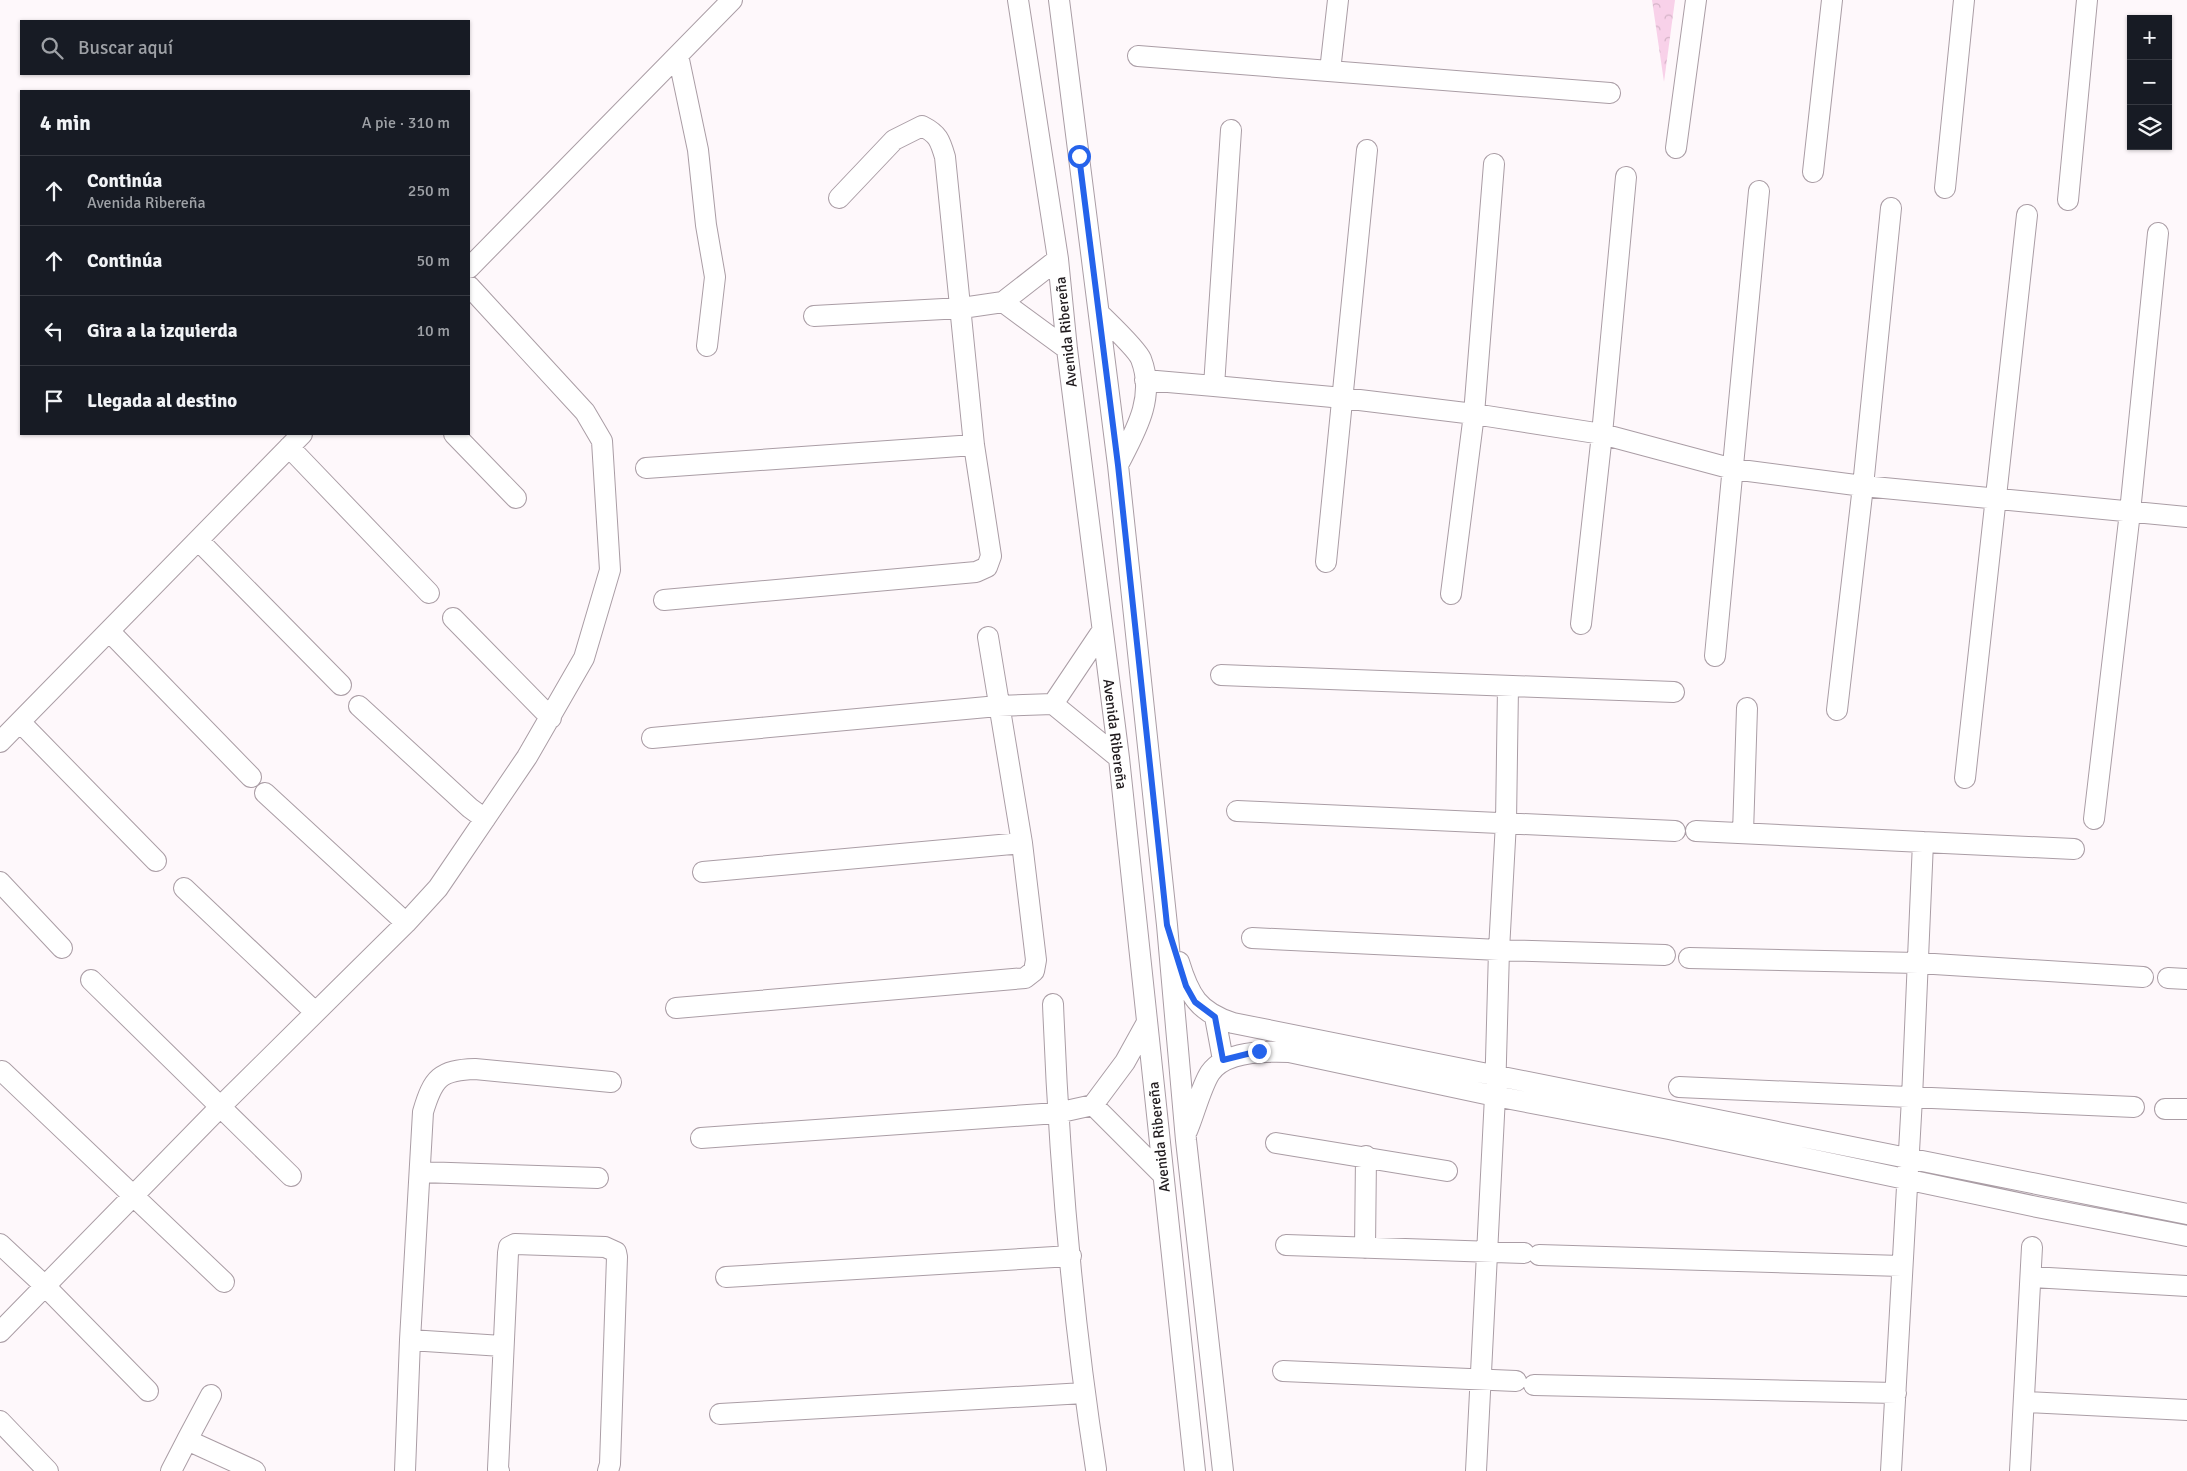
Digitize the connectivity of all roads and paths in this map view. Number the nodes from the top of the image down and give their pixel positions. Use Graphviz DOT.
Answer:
graph roads {
  1 [pos="732,0"];
  2 [pos="1018,0"];
  3 [pos="1059,0"];
  4 [pos="1338,0"];
  5 [pos="1696,0"];
  6 [pos="1832,0"];
  7 [pos="1964,0"];
  8 [pos="2087,0"];
  9 [pos="678,55"];
  10 [pos="1138,56"];
  11 [pos="1330,71"];
  12 [pos="1610,93"];
  13 [pos="1231,130"];
  14 [pos="1676,148"];
  15 [pos="1367,150"];
  16 [pos="1494,164"];
  17 [pos="1813,172"];
  18 [pos="1626,176"];
  19 [pos="1945,188"];
  20 [pos="1759,191"];
  21 [pos="839,198"];
  22 [pos="2068,200"];
  23 [pos="1892,208"];
  24 [pos="2027,215"];
  25 [pos="2158,233"];
  26 [pos="1058,259"];
  27 [pos="470,267"];
  28 [pos="470,287"];
  29 [pos="1003,302"];
  30 [pos="962,308"];
  31 [pos="1099,313"];
  32 [pos="814,316"];
  33 [pos="707,346"];
  34 [pos="1067,349"];
  35 [pos="1145,380"];
  36 [pos="1214,386"];
  37 [pos="1343,398"];
  38 [pos="1474,414"];
  39 [pos="1602,434"];
  40 [pos="455,435"];
  41 [pos="296,440"];
  42 [pos="974,445"];
  43 [pos="1118,465"];
  44 [pos="646,468"];
  45 [pos="1733,469"];
  46 [pos="1864,486"];
  47 [pos="516,498"];
  48 [pos="1997,498"];
  49 [pos="2130,512"];
  50 [pos="2187,517"];
  51 [pos="198,540"];
  52 [pos="1326,562"];
  53 [pos="429,593"];
  54 [pos="1451,594"];
  55 [pos="664,600"];
  56 [pos="453,618"];
  57 [pos="1581,624"];
  58 [pos="110,631"];
  59 [pos="1102,631"];
  60 [pos="988,637"];
  61 [pos="1715,656"];
  62 [pos="1221,675"];
  63 [pos="341,685"];
  64 [pos="1508,687"];
  65 [pos="1674,692"];
  66 [pos="1053,704"];
  67 [pos="359,706"];
  68 [pos="998,706"];
  69 [pos="1747,708"];
  70 [pos="1837,710"];
  71 [pos="551,718"];
  72 [pos="20,722"];
  73 [pos="652,738"];
  74 [pos="0,742"];
  75 [pos="1119,758"];
  76 [pos="251,777"];
  77 [pos="1965,778"];
  78 [pos="265,793"];
  79 [pos="1237,810"];
  80 [pos="485,819"];
  81 [pos="2094,819"];
  82 [pos="1506,822"];
  83 [pos="1675,831"];
  84 [pos="1696,831"];
  85 [pos="1743,833"];
  86 [pos="1923,842"];
  87 [pos="1022,843"];
  88 [pos="2074,849"];
  89 [pos="156,861"];
  90 [pos="702,872"];
  91 [pos="0,882"];
  92 [pos="184,888"];
  93 [pos="406,923"];
  94 [pos="1167,925"];
  95 [pos="1252,938"];
  96 [pos="62,948"];
  97 [pos="1499,950"];
  98 [pos="1665,955"];
  99 [pos="1689,958"];
  100 [pos="1918,963"];
  101 [pos="2144,976"];
  102 [pos="92,980"];
  103 [pos="1053,1004"];
  104 [pos="676,1008"];
  105 [pos="314,1012"];
  106 [pos="1215,1017"];
  107 [pos="1146,1024"];
  108 [pos="1223,1060"];
  109 [pos="2,1071"];
  110 [pos="1496,1076"];
  111 [pos="611,1082"];
  112 [pos="1679,1087"];
  113 [pos="1495,1096"];
  114 [pos="1912,1098"];
  115 [pos="1093,1105"];
  116 [pos="221,1106"];
  117 [pos="2134,1107"];
  118 [pos="2165,1109"];
  119 [pos="2187,1109"];
  120 [pos="1057,1113"];
  121 [pos="1186,1135"];
  122 [pos="701,1138"];
  123 [pos="1276,1142"];
  124 [pos="1366,1156"];
  125 [pos="1907,1160"];
  126 [pos="1447,1171"];
  127 [pos="421,1172"];
  128 [pos="1163,1175"];
  129 [pos="291,1176"];
  130 [pos="598,1178"];
  131 [pos="1906,1180"];
  132 [pos="133,1196"];
  133 [pos="2187,1214"];
  134 [pos="2187,1236"];
  135 [pos="0,1244"];
  136 [pos="1286,1245"];
  137 [pos="2032,1246"];
  138 [pos="1365,1248"];
  139 [pos="1487,1251"];
  140 [pos="1071,1256"];
  141 [pos="1901,1266"];
  142 [pos="726,1277"];
  143 [pos="2031,1277"];
  144 [pos="224,1282"];
  145 [pos="45,1286"];
  146 [pos="2187,1286"];
  147 [pos="0,1332"];
  148 [pos="410,1340"];
  149 [pos="502,1346"];
  150 [pos="1283,1371"];
  151 [pos="1481,1380"];
  152 [pos="148,1391"];
  153 [pos="1084,1393"];
  154 [pos="1896,1393"];
  155 [pos="211,1395"];
  156 [pos="2025,1402"];
  157 [pos="2187,1410"];
  158 [pos="720,1414"];
  159 [pos="0,1421"];
  160 [pos="188,1440"];
  161 [pos="1096,1469"];
  162 [pos="48,1471"];
  163 [pos="171,1471"];
  164 [pos="256,1471"];
  165 [pos="406,1471"];
  166 [pos="499,1471"];
  167 [pos="608,1471"];
  168 [pos="1194,1471"];
  169 [pos="1223,1471"];
  170 [pos="1476,1471"];
  171 [pos="1891,1471"];
  172 [pos="2020,1471"];
  1 -- 9 [label="street"];
  2 -- 26 [label="street, Avenida Ribereña"];
  3 -- 31 [label="street, Avenida Ribereña"];
  4 -- 11 [label="street"];
  5 -- 14 [label="street"];
  6 -- 17 [label="street"];
  7 -- 19 [label="street"];
  8 -- 22 [label="street"];
  9 -- 27 [label="street"];
  9 -- 33 [label="street"];
  10 -- 11 [label="street"];
  11 -- 12 [label="street"];
  13 -- 36 [label="street"];
  15 -- 37 [label="street"];
  16 -- 38 [label="street"];
  18 -- 39 [label="street"];
  20 -- 45 [label="street"];
  21 -- 30 [label="street"];
  23 -- 46 [label="street"];
  24 -- 48 [label="street"];
  25 -- 49 [label="street"];
  26 -- 29 [label="street"];
  26 -- 34 [label="street, Avenida Ribereña"];
  28 -- 71 [label="street"];
  29 -- 30 [label="street"];
  29 -- 34 [label="street"];
  30 -- 32 [label="street"];
  30 -- 42 [label="street"];
  31 -- 35 [label="street"];
  31 -- 43 [label="street, Avenida Ribereña"];
  34 -- 59 [label="street, Avenida Ribereña"];
  35 -- 36 [label="street"];
  35 -- 43 [label="street"];
  36 -- 37 [label="street"];
  37 -- 38 [label="street"];
  37 -- 52 [label="street"];
  38 -- 39 [label="street"];
  38 -- 54 [label="street"];
  39 -- 45 [label="street"];
  39 -- 57 [label="street"];
  40 -- 47 [label="street"];
  41 -- 51 [label="street"];
  41 -- 53 [label="street"];
  42 -- 44 [label="street"];
  42 -- 55 [label="street"];
  43 -- 94 [label="street, Avenida Ribereña"];
  45 -- 46 [label="street"];
  45 -- 61 [label="street"];
  46 -- 48 [label="street"];
  46 -- 70 [label="street"];
  48 -- 49 [label="street"];
  48 -- 77 [label="street"];
  49 -- 50 [label="street"];
  49 -- 81 [label="street"];
  51 -- 58 [label="street"];
  51 -- 63 [label="street"];
  56 -- 71 [label="street"];
  58 -- 72 [label="street"];
  58 -- 76 [label="street"];
  59 -- 66 [label="street"];
  59 -- 75 [label="street, Avenida Ribereña"];
  60 -- 68 [label="street"];
  62 -- 64 [label="street"];
  64 -- 65 [label="street"];
  64 -- 82 [label="street"];
  66 -- 68 [label="street"];
  66 -- 75 [label="street"];
  67 -- 80 [label="street"];
  68 -- 73 [label="street"];
  68 -- 87 [label="street"];
  69 -- 85 [label="street"];
  71 -- 80 [label="street"];
  72 -- 74 [label="street"];
  72 -- 89 [label="street"];
  75 -- 107 [label="street, Avenida Ribereña"];
  78 -- 93 [label="street"];
  79 -- 82 [label="street"];
  80 -- 93 [label="street"];
  82 -- 83 [label="street"];
  82 -- 97 [label="street"];
  84 -- 85 [label="street"];
  85 -- 86 [label="street"];
  86 -- 88 [label="street"];
  86 -- 100 [label="street"];
  87 -- 90 [label="street"];
  87 -- 104 [label="street"];
  91 -- 96 [label="street"];
  92 -- 105 [label="street"];
  93 -- 105 [label="street"];
  94 -- 106 [label="street"];
  94 -- 121 [label="street, Avenida Ribereña"];
  95 -- 97 [label="street"];
  97 -- 98 [label="street"];
  97 -- 110 [label="street"];
  99 -- 100 [label="street"];
  100 -- 101 [label="street"];
  100 -- 114 [label="street"];
  102 -- 116 [label="street"];
  103 -- 120 [label="street"];
  105 -- 116 [label="street"];
  106 -- 108 [label="street"];
  106 -- 110 [label="street"];
  107 -- 115 [label="street"];
  107 -- 128 [label="street, Avenida Ribereña"];
  108 -- 113 [label="street"];
  108 -- 121 [label="street"];
  109 -- 132 [label="street"];
  110 -- 113 [label="street"];
  110 -- 125 [label="street"];
  111 -- 127 [label="street"];
  112 -- 114 [label="street"];
  113 -- 131 [label="street"];
  113 -- 139 [label="street"];
  114 -- 117 [label="street"];
  114 -- 125 [label="street"];
  115 -- 120 [label="street"];
  115 -- 128 [label="street"];
  116 -- 129 [label="street"];
  116 -- 132 [label="street"];
  118 -- 119 [label="street"];
  120 -- 122 [label="street"];
  120 -- 140 [label="street"];
  121 -- 169 [label="street, Avenida Ribereña"];
  123 -- 124 [label="street"];
  124 -- 126 [label="street"];
  124 -- 138 [label="street"];
  125 -- 131 [label="street"];
  125 -- 133 [label="street"];
  127 -- 130 [label="street"];
  127 -- 148 [label="street"];
  128 -- 168 [label="street, Avenida Ribereña"];
  131 -- 134 [label="street"];
  131 -- 141 [label="street"];
  132 -- 144 [label="street"];
  132 -- 145 [label="street"];
  135 -- 145 [label="street"];
  136 -- 138 [label="street"];
  137 -- 143 [label="street"];
  138 -- 139 [label="street"];
  139 -- 141 [label="street"];
  139 -- 151 [label="street"];
  140 -- 142 [label="street"];
  140 -- 153 [label="street"];
  141 -- 154 [label="street"];
  143 -- 146 [label="street"];
  143 -- 156 [label="street"];
  145 -- 147 [label="street"];
  145 -- 152 [label="street"];
  148 -- 149 [label="street"];
  148 -- 165 [label="street"];
  149 -- 166 [label="street"];
  149 -- 167 [label="street"];
  150 -- 151 [label="street"];
  151 -- 154 [label="street"];
  151 -- 170 [label="street"];
  153 -- 158 [label="street"];
  153 -- 161 [label="street"];
  154 -- 171 [label="street"];
  155 -- 160 [label="street"];
  156 -- 157 [label="street"];
  156 -- 172 [label="street"];
  159 -- 162 [label="street"];
  160 -- 163 [label="street"];
  160 -- 164 [label="street"];
}
